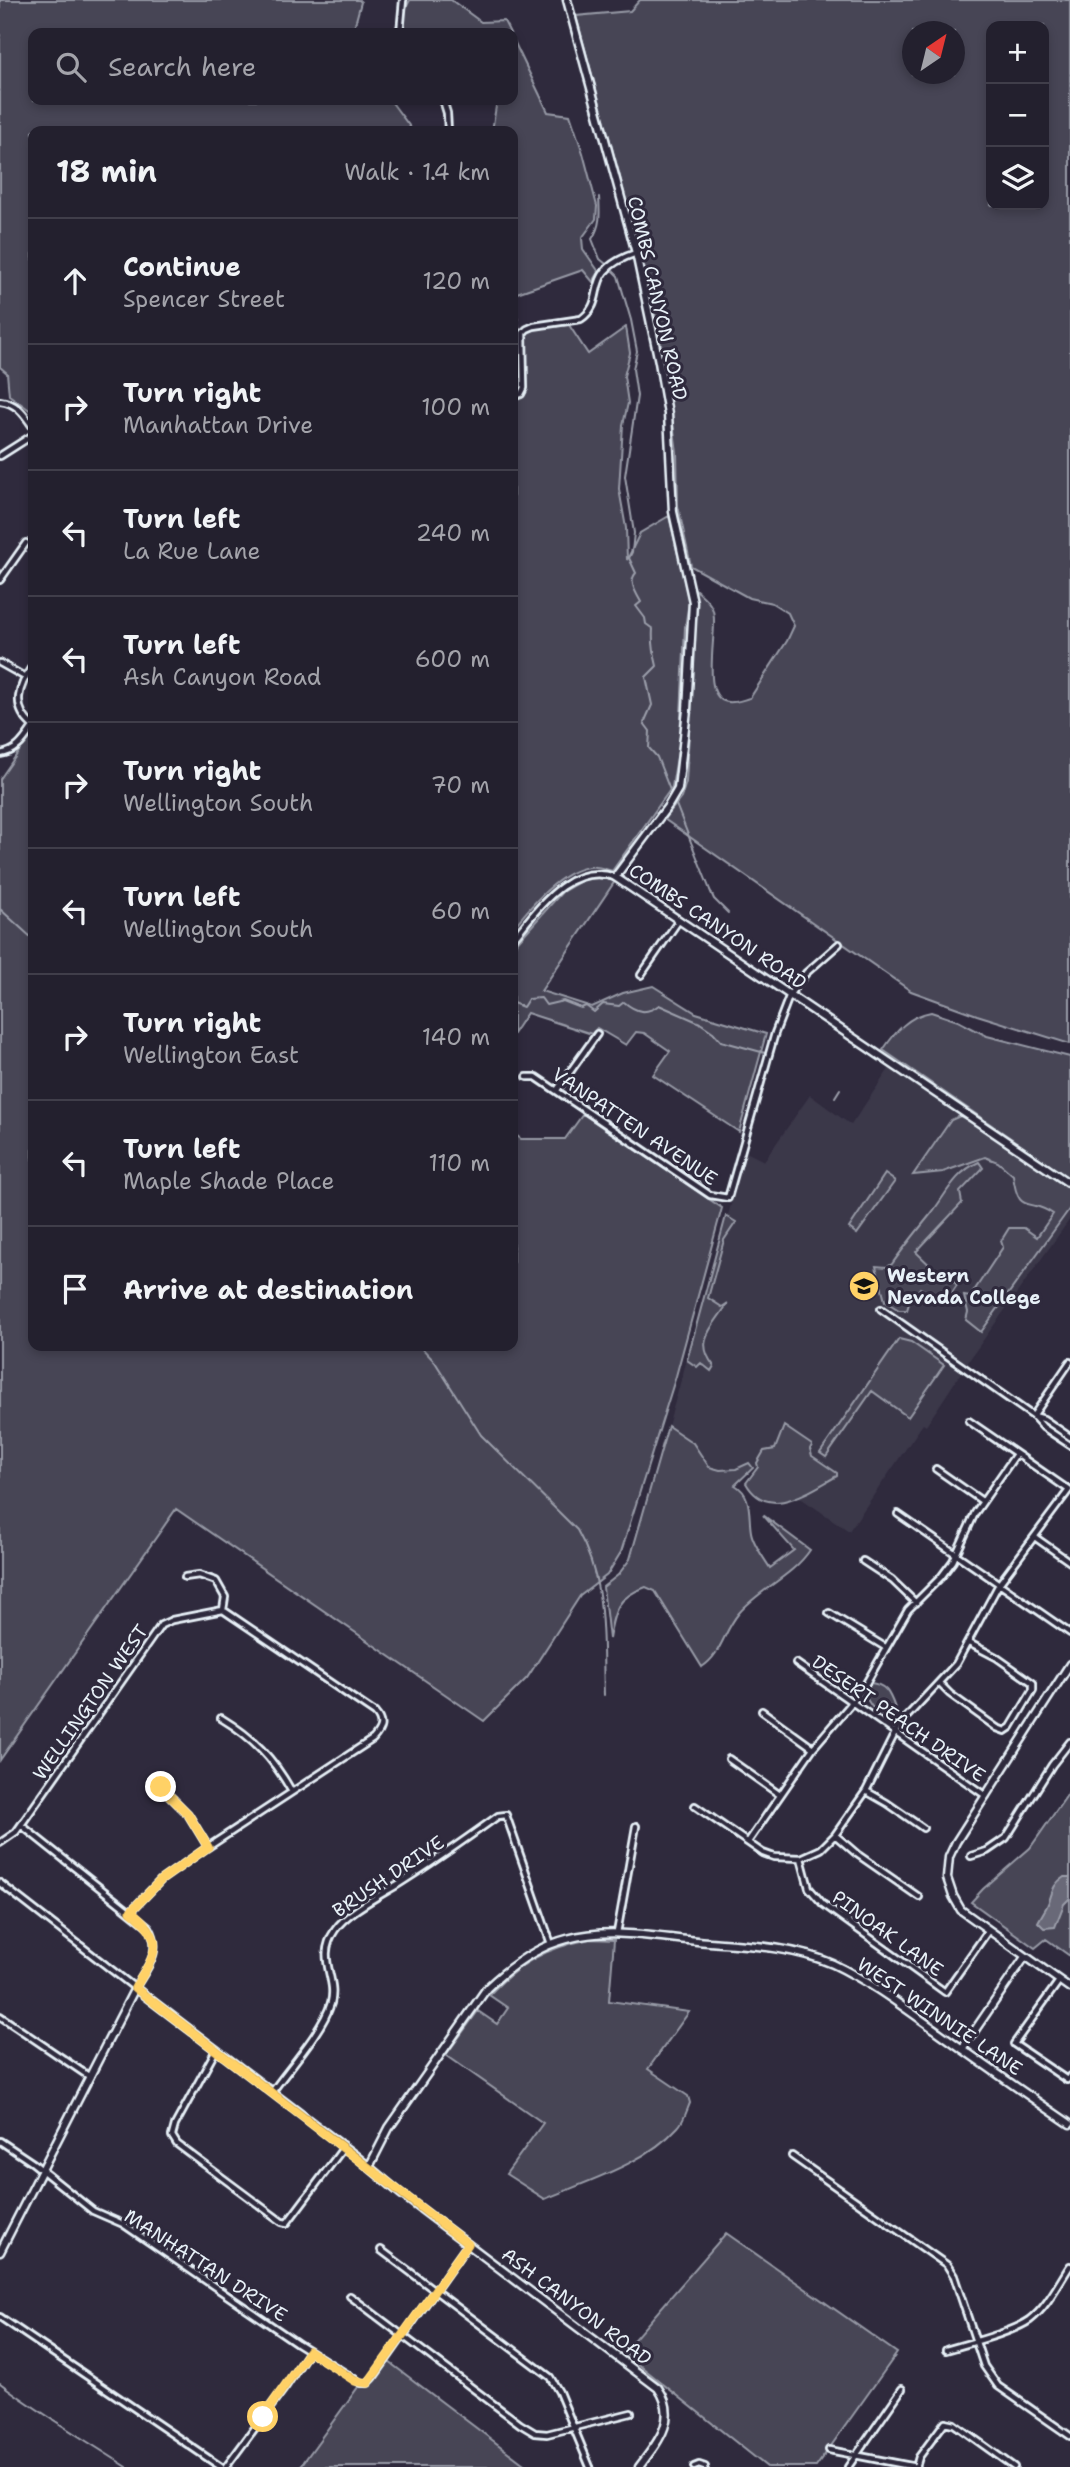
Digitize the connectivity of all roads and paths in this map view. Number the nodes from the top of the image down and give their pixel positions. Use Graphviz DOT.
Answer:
graph roads {
  1 [pos="403,0"];
  2 [pos="567,0"];
  3 [pos="400,28"];
  4 [pos="445,105"];
  5 [pos="448,126"];
  6 [pos="636,253"];
  7 [pos="518,395"];
  8 [pos="0,401"];
  9 [pos="28,420"];
  10 [pos="28,438"];
  11 [pos="0,456"];
  12 [pos="26,543"];
  13 [pos="0,580"];
  14 [pos="0,663"];
  15 [pos="28,672"];
  16 [pos="25,677"];
  17 [pos="28,721"];
  18 [pos="28,733"];
  19 [pos="0,754"];
  20 [pos="615,877"];
  21 [pos="679,920"];
  22 [pos="518,933"];
  23 [pos="839,944"];
  24 [pos="641,975"];
  25 [pos="790,994"];
  26 [pos="597,1034"];
  27 [pos="527,1077"];
  28 [pos="557,1090"];
  29 [pos="1070,1184"];
  30 [pos="881,1309"];
  31 [pos="1070,1362"];
  32 [pos="1033,1416"];
  33 [pos="969,1421"];
  34 [pos="1070,1437"];
  35 [pos="1070,1445"];
  36 [pos="1016,1454"];
  37 [pos="936,1469"];
  38 [pos="1069,1491"];
  39 [pos="982,1501"];
  40 [pos="898,1514"];
  41 [pos="1036,1538"];
  42 [pos="958,1554"];
  43 [pos="863,1561"];
  44 [pos="1070,1562"];
  45 [pos="185,1577"];
  46 [pos="999,1584"];
  47 [pos="916,1602"];
  48 [pos="223,1610"];
  49 [pos="829,1613"];
  50 [pos="1070,1633"];
  51 [pos="969,1643"];
  52 [pos="885,1647"];
  53 [pos="796,1663"];
  54 [pos="1070,1664"];
  55 [pos="940,1684"];
  56 [pos="853,1703"];
  57 [pos="762,1711"];
  58 [pos="221,1718"];
  59 [pos="894,1732"];
  60 [pos="1070,1742"];
  61 [pos="813,1748"];
  62 [pos="729,1759"];
  63 [pos="161,1787"];
  64 [pos="866,1791"];
  65 [pos="292,1792"];
  66 [pos="780,1795"];
  67 [pos="985,1796"];
  68 [pos="695,1806"];
  69 [pos="21,1825"];
  70 [pos="636,1826"];
  71 [pos="923,1828"];
  72 [pos="835,1835"];
  73 [pos="748,1842"];
  74 [pos="0,1843"];
  75 [pos="208,1847"];
  76 [pos="971,1856"];
  77 [pos="801,1858"];
  78 [pos="0,1884"];
  79 [pos="919,1897"];
  80 [pos="131,1911"];
  81 [pos="988,1931"];
  82 [pos="617,1933"];
  83 [pos="551,1944"];
  84 [pos="1025,1957"];
  85 [pos="1059,1981"];
  86 [pos="135,1988"];
  87 [pos="1070,1988"];
  88 [pos="0,2016"];
  89 [pos="962,2049"];
  90 [pos="216,2050"];
  91 [pos="1070,2076"];
  92 [pos="90,2077"];
  93 [pos="272,2092"];
  94 [pos="1070,2124"];
  95 [pos="0,2141"];
  96 [pos="344,2147"];
  97 [pos="792,2156"];
  98 [pos="369,2167"];
  99 [pos="41,2169"];
  100 [pos="468,2244"];
  101 [pos="381,2250"];
  102 [pos="0,2251"];
  103 [pos="1070,2266"];
  104 [pos="436,2291"];
  105 [pos="350,2295"];
  106 [pos="0,2316"];
  107 [pos="403,2336"];
  108 [pos="975,2340"];
  109 [pos="946,2350"];
  110 [pos="309,2351"];
  111 [pos="902,2389"];
  112 [pos="631,2413"];
  113 [pos="573,2428"];
  114 [pos="1070,2436"];
  115 [pos="829,2450"];
  116 [pos="855,2456"];
  117 [pos="223,2467"];
  118 [pos="590,2467"];
  119 [pos="639,2467"];
  120 [pos="694,2467"];
  121 [pos="705,2467"];
  122 [pos="848,2467"];
  123 [pos="916,2467"];
  124 [pos="1014,2467"];
  1 -- 3 [label="street"];
  2 -- 6 [label="street, COMBS CANYON ROAD"];
  4 -- 5 [label="street"];
  6 -- 7 [label="street"];
  6 -- 20 [label="street, COMBS CANYON ROAD"];
  8 -- 9 [label="street"];
  10 -- 11 [label="street"];
  12 -- 13 [label="street"];
  14 -- 16 [label="street"];
  15 -- 16 [label="street"];
  16 -- 17 [label="street"];
  18 -- 19 [label="street"];
  20 -- 21 [label="street, COMBS CANYON ROAD"];
  20 -- 22 [label="street"];
  21 -- 24 [label="street"];
  21 -- 25 [label="street, COMBS CANYON ROAD"];
  23 -- 25 [label="street"];
  25 -- 28 [label="street, VANPATTEN AVENUE"];
  25 -- 29 [label="street, COMBS CANYON ROAD"];
  26 -- 28 [label="street"];
  27 -- 28 [label="street, VANPATTEN AVENUE"];
  30 -- 32 [label="street"];
  31 -- 32 [label="street"];
  32 -- 34 [label="street"];
  32 -- 35 [label="street"];
  33 -- 36 [label="street"];
  36 -- 38 [label="street"];
  36 -- 39 [label="street"];
  37 -- 39 [label="street"];
  38 -- 41 [label="street"];
  39 -- 42 [label="street"];
  40 -- 42 [label="street"];
  41 -- 44 [label="street"];
  41 -- 46 [label="street"];
  42 -- 46 [label="street"];
  42 -- 47 [label="street"];
  43 -- 47 [label="street"];
  45 -- 48 [label="street"];
  46 -- 50 [label="street"];
  46 -- 51 [label="street"];
  47 -- 52 [label="street"];
  48 -- 65 [label="street"];
  48 -- 69 [label="street, WELLINGTON WEST"];
  49 -- 52 [label="street"];
  51 -- 55 [label="street"];
  51 -- 55 [label="street"];
  52 -- 56 [label="street"];
  53 -- 56 [label="street, DESERT PEACH DRIVE"];
  54 -- 67 [label="street"];
  55 -- 59 [label="street"];
  56 -- 59 [label="street, DESERT PEACH DRIVE"];
  56 -- 61 [label="street"];
  57 -- 61 [label="street"];
  58 -- 65 [label="street"];
  59 -- 64 [label="street"];
  59 -- 67 [label="street, DESERT PEACH DRIVE"];
  60 -- 76 [label="street"];
  61 -- 66 [label="street"];
  62 -- 66 [label="street"];
  63 -- 75 [label="street"];
  64 -- 71 [label="street"];
  64 -- 72 [label="street"];
  65 -- 75 [label="street"];
  66 -- 73 [label="street"];
  67 -- 81 [label="street"];
  68 -- 73 [label="street"];
  69 -- 74 [label="street, WELLINGTON WEST"];
  69 -- 80 [label="street"];
  70 -- 82 [label="street"];
  72 -- 77 [label="street"];
  72 -- 79 [label="street"];
  73 -- 77 [label="street"];
  75 -- 80 [label="street"];
  77 -- 81 [label="street, PINOAK LANE"];
  78 -- 86 [label="street, ASH CANYON ROAD"];
  80 -- 86 [label="street"];
  81 -- 84 [label="street"];
  82 -- 83 [label="street, WEST WINNIE LANE"];
  82 -- 89 [label="street, WEST WINNIE LANE"];
  83 -- 93 [label="street, BRUSH DRIVE"];
  83 -- 98 [label="street, WEST WINNIE LANE"];
  84 -- 85 [label="street"];
  84 -- 89 [label="street"];
  85 -- 87 [label="street"];
  85 -- 91 [label="street"];
  86 -- 90 [label="street, ASH CANYON ROAD"];
  86 -- 92 [label="street"];
  88 -- 92 [label="street"];
  89 -- 94 [label="street, WEST WINNIE LANE"];
  90 -- 93 [label="street, ASH CANYON ROAD"];
  90 -- 96 [label="street"];
  92 -- 99 [label="street"];
  93 -- 96 [label="street, ASH CANYON ROAD"];
  95 -- 99 [label="street, MANHATTAN DRIVE"];
  96 -- 98 [label="street, ASH CANYON ROAD"];
  97 -- 108 [label="street"];
  98 -- 100 [label="street, ASH CANYON ROAD"];
  99 -- 102 [label="street"];
  99 -- 110 [label="street, MANHATTAN DRIVE"];
  100 -- 104 [label="street"];
  100 -- 119 [label="street, ASH CANYON ROAD"];
  101 -- 104 [label="street"];
  103 -- 108 [label="street"];
  104 -- 107 [label="street"];
  104 -- 113 [label="street"];
  105 -- 107 [label="street"];
  106 -- 117 [label="street"];
  107 -- 110 [label="street, MANHATTAN DRIVE"];
  107 -- 113 [label="street"];
  108 -- 109 [label="street"];
  108 -- 114 [label="street"];
  110 -- 117 [label="street"];
  111 -- 116 [label="street"];
  112 -- 113 [label="street"];
  113 -- 118 [label="street"];
  115 -- 116 [label="street"];
  116 -- 122 [label="street"];
  116 -- 123 [label="street"];
  120 -- 121 [label="street"];
  123 -- 124 [label="street"];
}
